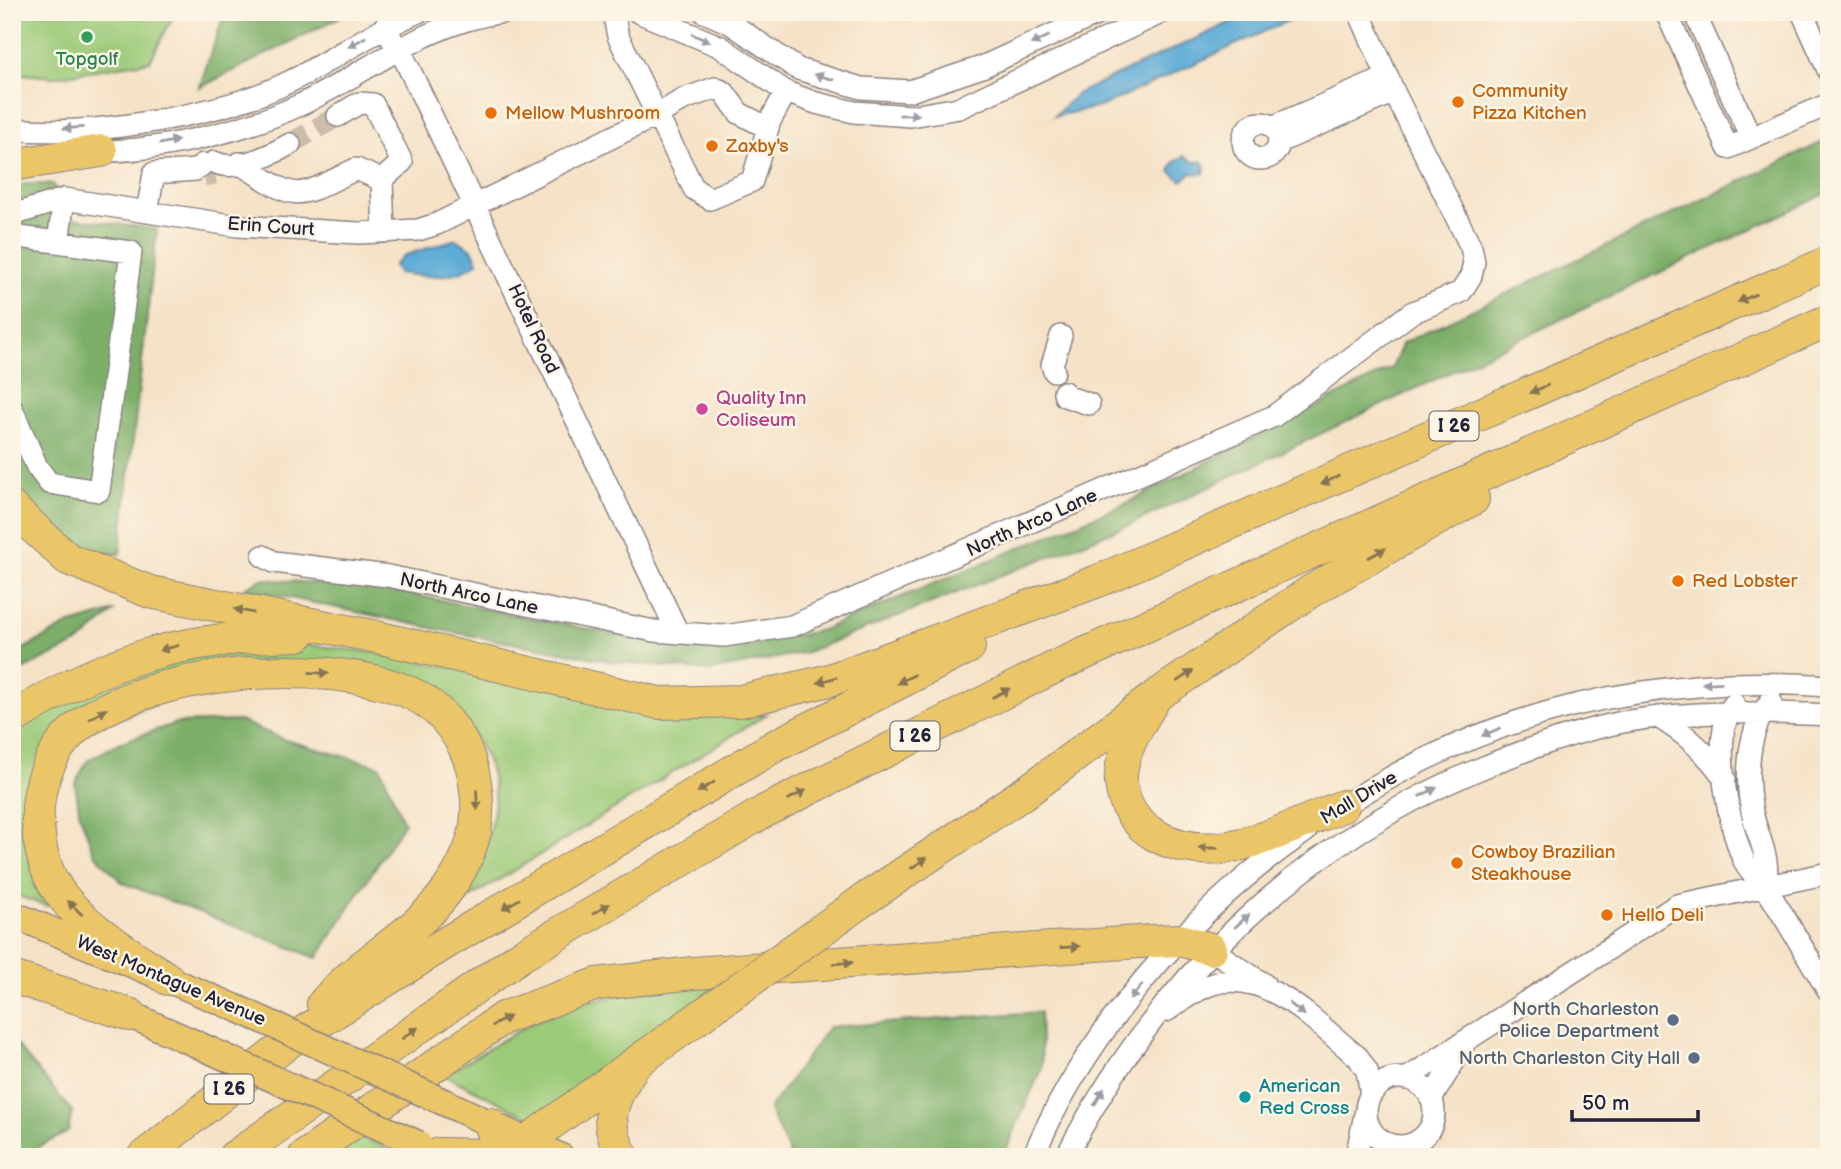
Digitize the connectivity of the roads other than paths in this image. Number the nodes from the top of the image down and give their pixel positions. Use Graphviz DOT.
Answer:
graph roads {
  1 [pos="418,12"];
  2 [pos="504,12"];
  3 [pos="613,12"];
  4 [pos="638,12"];
  5 [pos="704,12"];
  6 [pos="1163,12"];
  7 [pos="1359,12"];
  8 [pos="1666,12"];
  9 [pos="1694,12"];
  10 [pos="1802,12"];
  11 [pos="1095,14"];
  12 [pos="1131,19"];
  13 [pos="384,27"];
  14 [pos="1102,40"];
  15 [pos="399,48"];
  16 [pos="1829,72"];
  17 [pos="1391,85"];
  18 [pos="786,92"];
  19 [pos="1829,103"];
  20 [pos="657,115"];
  21 [pos="338,116"];
  22 [pos="768,128"];
  23 [pos="12,129"];
  24 [pos="1275,135"];
  25 [pos="1751,138"];
  26 [pos="290,144"];
  27 [pos="12,148"];
  28 [pos="101,151"];
  29 [pos="12,164"];
  30 [pos="213,168"];
  31 [pos="382,180"];
  32 [pos="64,199"];
  33 [pos="474,204"];
  34 [pos="147,212"];
  35 [pos="12,215"];
  36 [pos="384,232"];
  37 [pos="12,236"];
  38 [pos="58,242"];
  39 [pos="1822,264"];
  40 [pos="1829,320"];
  41 [pos="1061,336"];
  42 [pos="1054,371"];
  43 [pos="1064,392"];
  44 [pos="1645,403"];
  45 [pos="1089,404"];
  46 [pos="12,409"];
  47 [pos="12,508"];
  48 [pos="263,556"];
  49 [pos="1098,581"];
  50 [pos="678,633"];
  51 [pos="407,646"];
  52 [pos="1752,681"];
  53 [pos="1787,683"];
  54 [pos="1829,686"];
  55 [pos="1156,696"];
  56 [pos="1762,712"];
  57 [pos="1727,713"];
  58 [pos="1829,715"];
  59 [pos="1658,717"];
  60 [pos="12,719"];
  61 [pos="1725,780"];
  62 [pos="1343,806"];
  63 [pos="1829,873"];
  64 [pos="1766,887"];
  65 [pos="12,914"];
  66 [pos="1180,940"];
  67 [pos="1212,949"];
  68 [pos="12,962"];
  69 [pos="12,977"];
  70 [pos="168,979"];
  71 [pos="1272,989"];
  72 [pos="1829,992"];
  73 [pos="131,1015"];
  74 [pos="1149,1022"];
  75 [pos="294,1038"];
  76 [pos="1469,1038"];
  77 [pos="636,1063"];
  78 [pos="1406,1079"];
  79 [pos="1431,1099"];
  80 [pos="1369,1100"];
  81 [pos="506,1143"];
  82 [pos="153,1148"];
  83 [pos="1385,1151"];
  84 [pos="434,1152"];
  85 [pos="136,1157"];
  86 [pos="234,1157"];
  87 [pos="304,1157"];
  88 [pos="561,1157"];
  89 [pos="624,1157"];
  90 [pos="1034,1157"];
  91 [pos="1066,1157"];
  92 [pos="1356,1157"];
  1 -- 13 [label="street"];
  2 -- 15 [label="street"];
  3 -- 20 [label="street"];
  4 -- 18 [label="street, one-way"];
  11 -- 5 [label="street, one-way"];
  6 -- 12 [label="street"];
  7 -- 17 [label="street, North Arco Lane"];
  8 -- 25 [label="street"];
  9 -- 25 [label="street"];
  10 -- 16 [label="street"];
  11 -- 14 [label="street"];
  12 -- 14 [label="street"];
  13 -- 15 [label="street, Hotel Road"];
  13 -- 23 [label="street, one-way"];
  18 -- 14 [label="street, one-way"];
  28 -- 15 [label="street, one-way"];
  15 -- 33 [label="street, Hotel Road"];
  17 -- 24 [label="street"];
  17 -- 50 [label="street, North Arco Lane"];
  18 -- 22 [label="street"];
  19 -- 25 [label="street"];
  20 -- 22 [label="street, Erin Court"];
  20 -- 22 [label="street"];
  20 -- 33 [label="street, Erin Court"];
  21 -- 31 [label="street"];
  26 -- 30 [label="street"];
  27 -- 28 [label="street"];
  28 -- 29 [label="highway"];
  30 -- 31 [label="street"];
  30 -- 34 [label="street"];
  31 -- 36 [label="street"];
  32 -- 34 [label="street, Erin Court"];
  32 -- 35 [label="street"];
  32 -- 38 [label="street"];
  33 -- 36 [label="street, Erin Court"];
  33 -- 50 [label="street, Hotel Road"];
  34 -- 36 [label="street, Erin Court"];
  37 -- 38 [label="street"];
  38 -- 46 [label="street"];
  39 -- 49 [label="highway, I 26, one-way"];
  40 -- 44 [label="highway, I 26"];
  41 -- 42 [label="street"];
  43 -- 45 [label="street"];
  55 -- 44 [label="highway, one-way"];
  86 -- 44 [label="highway, I 26, one-way"];
  51 -- 47 [label="highway, one-way"];
  48 -- 50 [label="street, North Arco Lane"];
  49 -- 51 [label="highway, one-way"];
  49 -- 75 [label="highway, I 26, one-way"];
  51 -- 60 [label="highway, one-way"];
  52 -- 53 [label="street, Mall Drive"];
  52 -- 57 [label="street"];
  52 -- 62 [label="street, Mall Drive, one-way"];
  53 -- 54 [label="street, Mall Drive"];
  53 -- 56 [label="street"];
  62 -- 55 [label="highway, one-way"];
  77 -- 55 [label="highway, one-way, bridge"];
  56 -- 57 [label="street, Mall Drive"];
  56 -- 58 [label="street, Mall Drive"];
  56 -- 64 [label="street"];
  57 -- 59 [label="street, Mall Drive"];
  57 -- 61 [label="street"];
  59 -- 61 [label="street"];
  67 -- 59 [label="street, Mall Drive, one-way"];
  61 -- 64 [label="street"];
  62 -- 66 [label="street, Mall Drive"];
  63 -- 64 [label="street"];
  64 -- 72 [label="street"];
  64 -- 76 [label="street"];
  65 -- 70 [label="main road, West Montague Avenue"];
  66 -- 67 [label="highway"];
  87 -- 66 [label="highway, one-way"];
  66 -- 90 [label="street, Mall Drive, one-way"];
  67 -- 71 [label="street"];
  67 -- 74 [label="street, Mall Drive"];
  68 -- 73 [label="main road"];
  69 -- 73 [label="highway"];
  70 -- 75 [label="highway, one-way"];
  70 -- 81 [label="main road, West Montague Avenue, bridge"];
  71 -- 74 [label="street"];
  71 -- 80 [label="street, one-way"];
  73 -- 84 [label="main road, bridge"];
  91 -- 74 [label="street, Mall Drive, one-way"];
  75 -- 82 [label="highway, I 26"];
  76 -- 78 [label="street"];
  76 -- 79 [label="street"];
  77 -- 81 [label="highway"];
  77 -- 89 [label="highway"];
  78 -- 79 [label="street"];
  78 -- 80 [label="street"];
  79 -- 83 [label="street"];
  80 -- 83 [label="street"];
  80 -- 92 [label="street"];
  81 -- 84 [label="highway"];
  81 -- 88 [label="main road, West Montague Avenue"];
  82 -- 85 [label="highway"];
}
